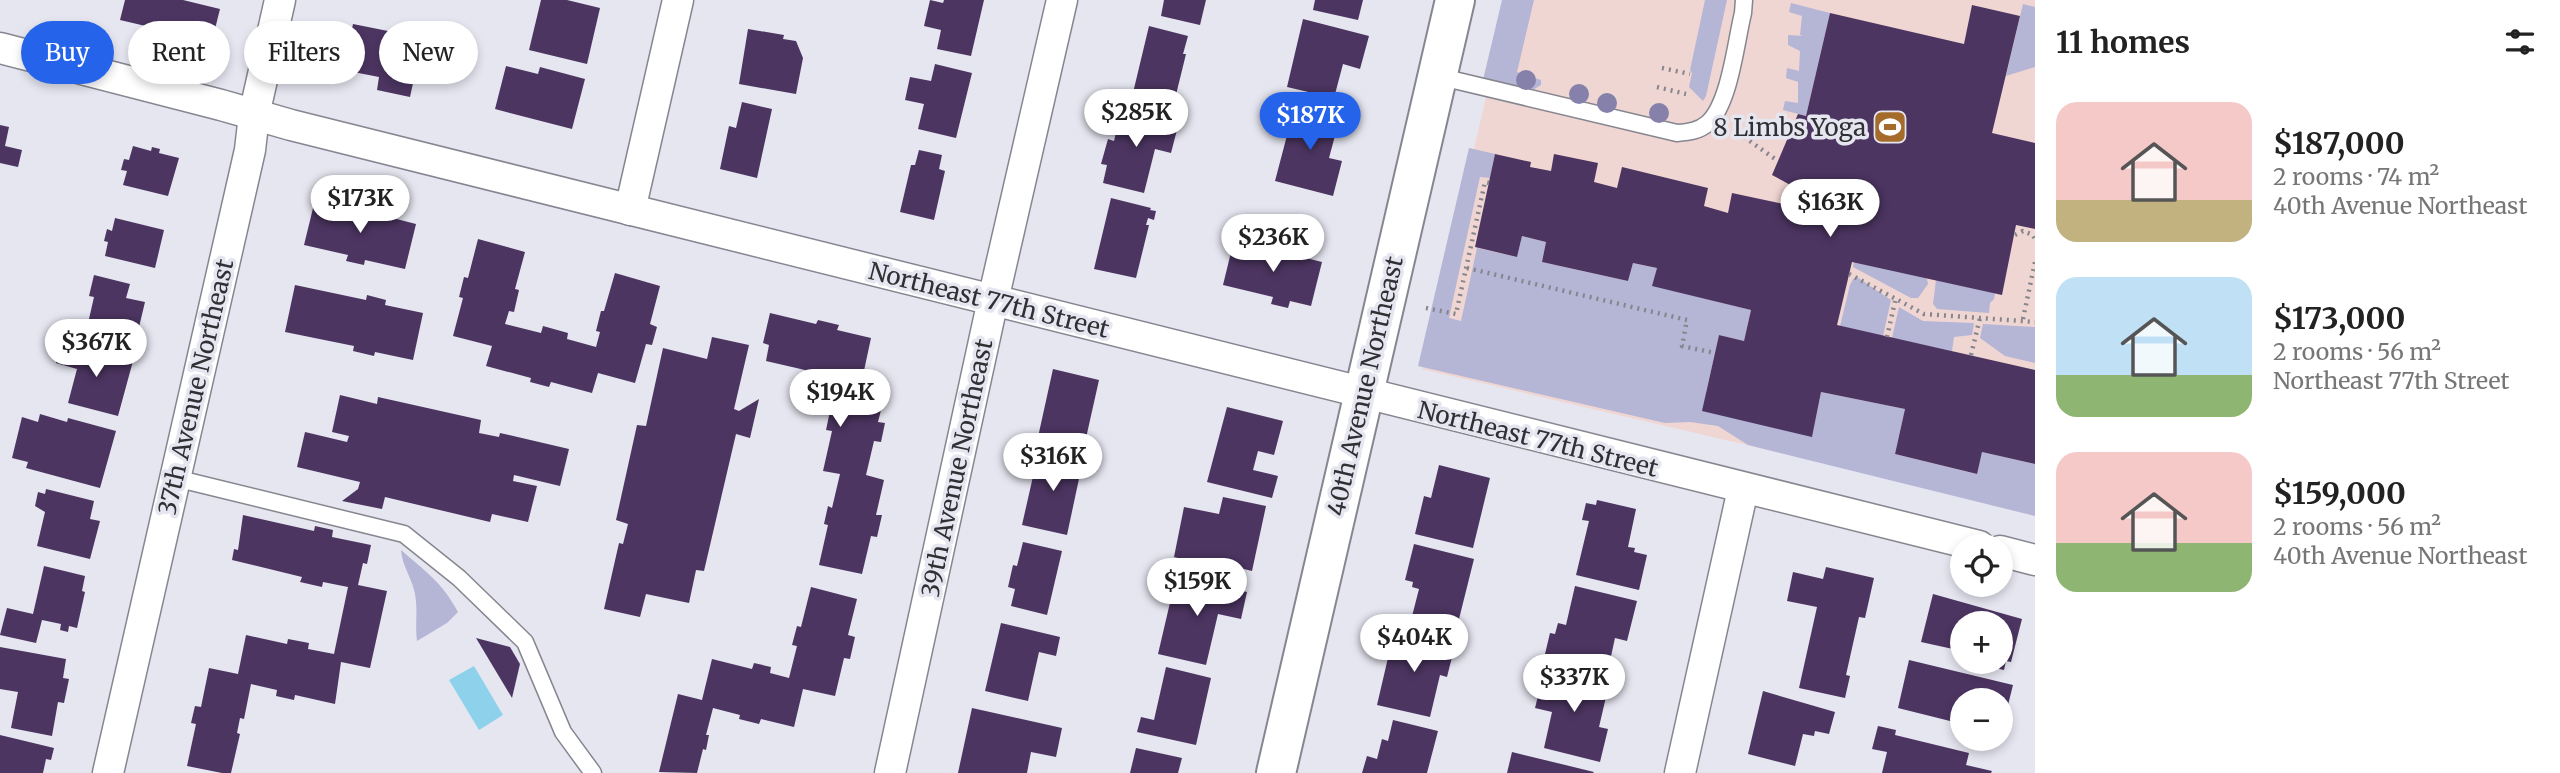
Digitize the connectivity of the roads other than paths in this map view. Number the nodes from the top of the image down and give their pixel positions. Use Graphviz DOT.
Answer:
graph roads {
  1 [pos="280,0"];
  2 [pos="678,0"];
  3 [pos="1062,0"];
  4 [pos="1455,0"];
  5 [pos="1744,0"];
  6 [pos="0,48"];
  7 [pos="1437,76"];
  8 [pos="254,115"];
  9 [pos="630,210"];
  10 [pos="993,300"];
  11 [pos="1362,396"];
  12 [pos="175,478"];
  13 [pos="1743,489"];
  14 [pos="1950,539"];
  15 [pos="2013,554"];
  16 [pos="2035,560"];
  17 [pos="108,773"];
  18 [pos="593,773"];
  19 [pos="890,773"];
  20 [pos="1276,773"];
  21 [pos="1680,773"];
  1 -- 8 [label="street, 37th Avenue Northeast"];
  2 -- 9 [label="street"];
  3 -- 10 [label="street, 39th Avenue Northeast"];
  4 -- 7 [label="street, 40th Avenue Northeast"];
  5 -- 7 [label="lane"];
  6 -- 8 [label="street, Northeast 77th Street"];
  7 -- 11 [label="street, 40th Avenue Northeast"];
  8 -- 9 [label="street, Northeast 77th Street"];
  8 -- 12 [label="street, 37th Avenue Northeast"];
  9 -- 10 [label="street, Northeast 77th Street"];
  10 -- 11 [label="street, Northeast 77th Street"];
  10 -- 19 [label="street, 39th Avenue Northeast"];
  11 -- 13 [label="street, Northeast 77th Street"];
  11 -- 20 [label="street, 40th Avenue Northeast"];
  12 -- 17 [label="street, 37th Avenue Northeast"];
  12 -- 18 [label="lane"];
  13 -- 14 [label="street, Northeast 77th Street"];
  13 -- 21 [label="street"];
  15 -- 16 [label="street"];
}
